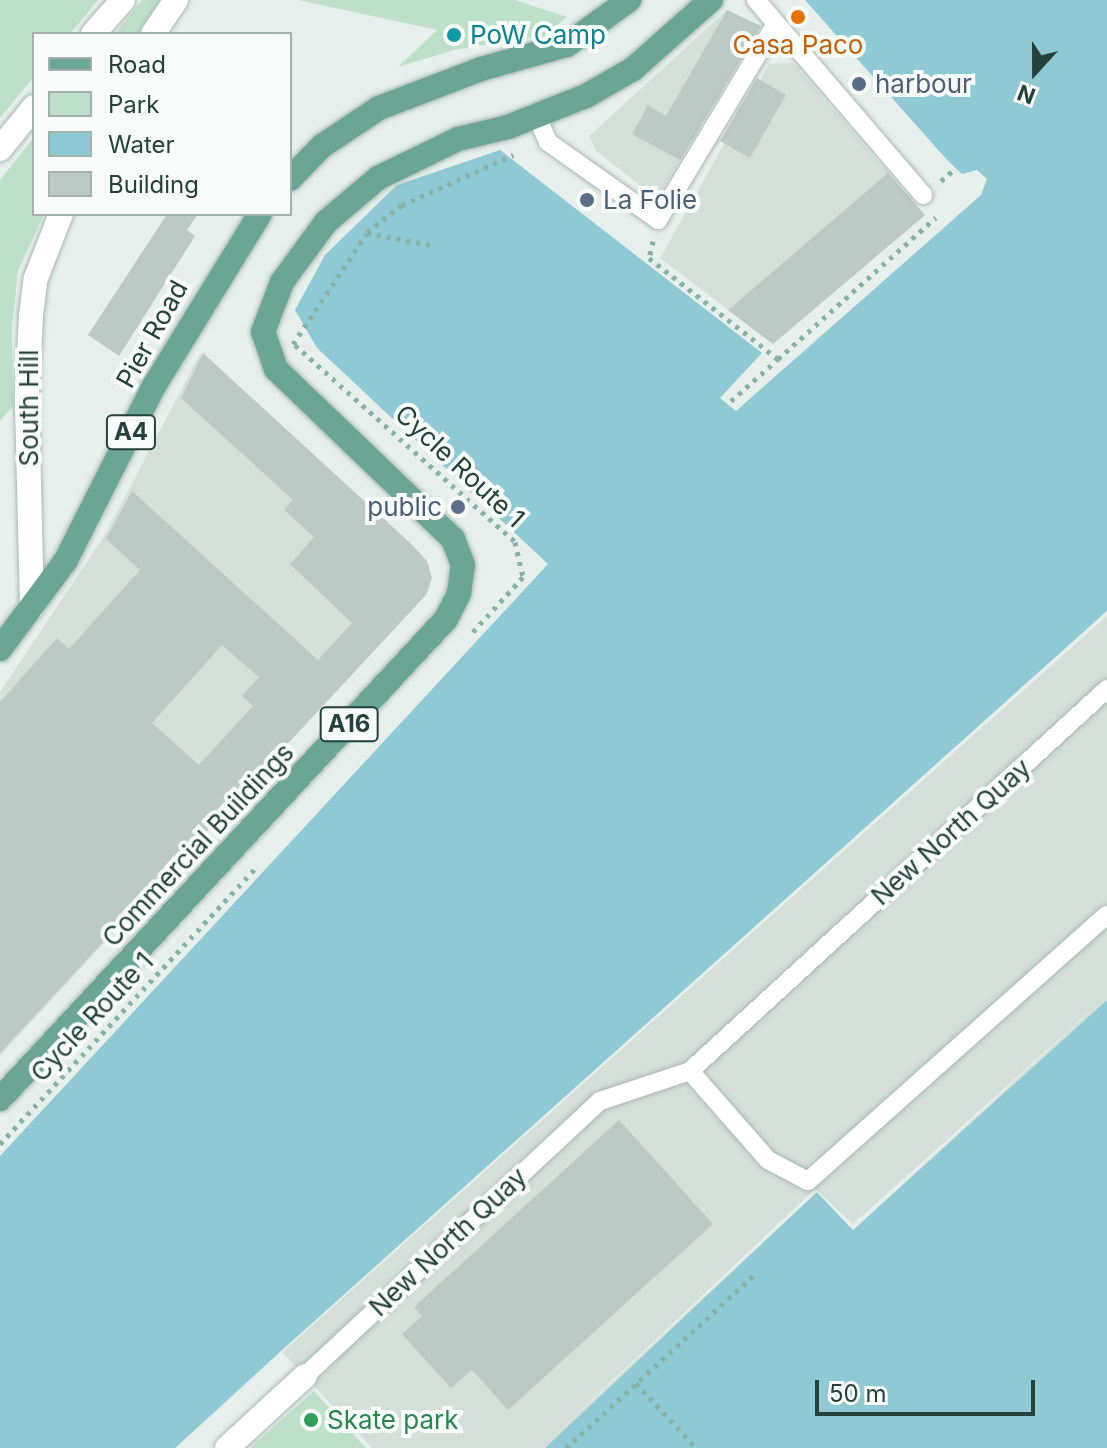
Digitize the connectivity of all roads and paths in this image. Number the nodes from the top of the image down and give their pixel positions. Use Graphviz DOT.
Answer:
graph roads {
  1 [pos="123,0"];
  2 [pos="176,0"];
  3 [pos="629,0"];
  4 [pos="711,0"];
  5 [pos="756,0"];
  6 [pos="776,24"];
  7 [pos="95,32"];
  8 [pos="154,32"];
  9 [pos="32,109"];
  10 [pos="537,116"];
  11 [pos="548,142"];
  12 [pos="0,149"];
  13 [pos="292,177"];
  14 [pos="923,195"];
  15 [pos="60,216"];
  16 [pos="259,216"];
  17 [pos="658,220"];
  18 [pos="367,233"];
  19 [pos="431,245"];
  20 [pos="274,334"];
  21 [pos="293,344"];
  22 [pos="778,359"];
  23 [pos="276,369"];
  24 [pos="731,401"];
  25 [pos="32,607"];
  26 [pos="460,645"];
  27 [pos="0,649"];
  28 [pos="1107,689"];
  29 [pos="258,864"];
  30 [pos="1107,915"];
  31 [pos="690,1071"];
  32 [pos="0,1099"];
  33 [pos="0,1144"];
  34 [pos="756,1273"];
  35 [pos="305,1376"];
  36 [pos="636,1383"];
  37 [pos="227,1448"];
  38 [pos="566,1448"];
  39 [pos="696,1448"];
  1 -- 7 [label="street"];
  2 -- 8 [label="street"];
  3 -- 13 [label="main road"];
  4 -- 10 [label="main road"];
  5 -- 6 [label="lane"];
  6 -- 14 [label="lane"];
  6 -- 17 [label="lane"];
  9 -- 12 [label="street"];
  10 -- 11 [label="lane"];
  10 -- 20 [label="main road"];
  11 -- 17 [label="lane"];
  11 -- 18 [label="path"];
  14 -- 22 [label="path"];
  15 -- 25 [label="street, South Hill"];
  16 -- 25 [label="main road, Pier Road / A4"];
  17 -- 22 [label="path"];
  18 -- 19 [label="path"];
  18 -- 21 [label="path"];
  20 -- 21 [label="path, Cycle Route 1"];
  20 -- 23 [label="main road, Commercial Buildings / A16"];
  21 -- 23 [label="path"];
  21 -- 26 [label="path, Cycle Route 1"];
  22 -- 24 [label="path"];
  23 -- 32 [label="main road, Commercial Buildings / A16"];
  25 -- 27 [label="main road, Pier Road / A4"];
  28 -- 31 [label="lane, New North Quay"];
  29 -- 33 [label="path, Cycle Route 1"];
  30 -- 31 [label="lane"];
  31 -- 35 [label="lane, New North Quay"];
  34 -- 36 [label="path"];
  35 -- 37 [label="street, New North Quay"];
  36 -- 38 [label="path"];
  36 -- 39 [label="path"];
}
